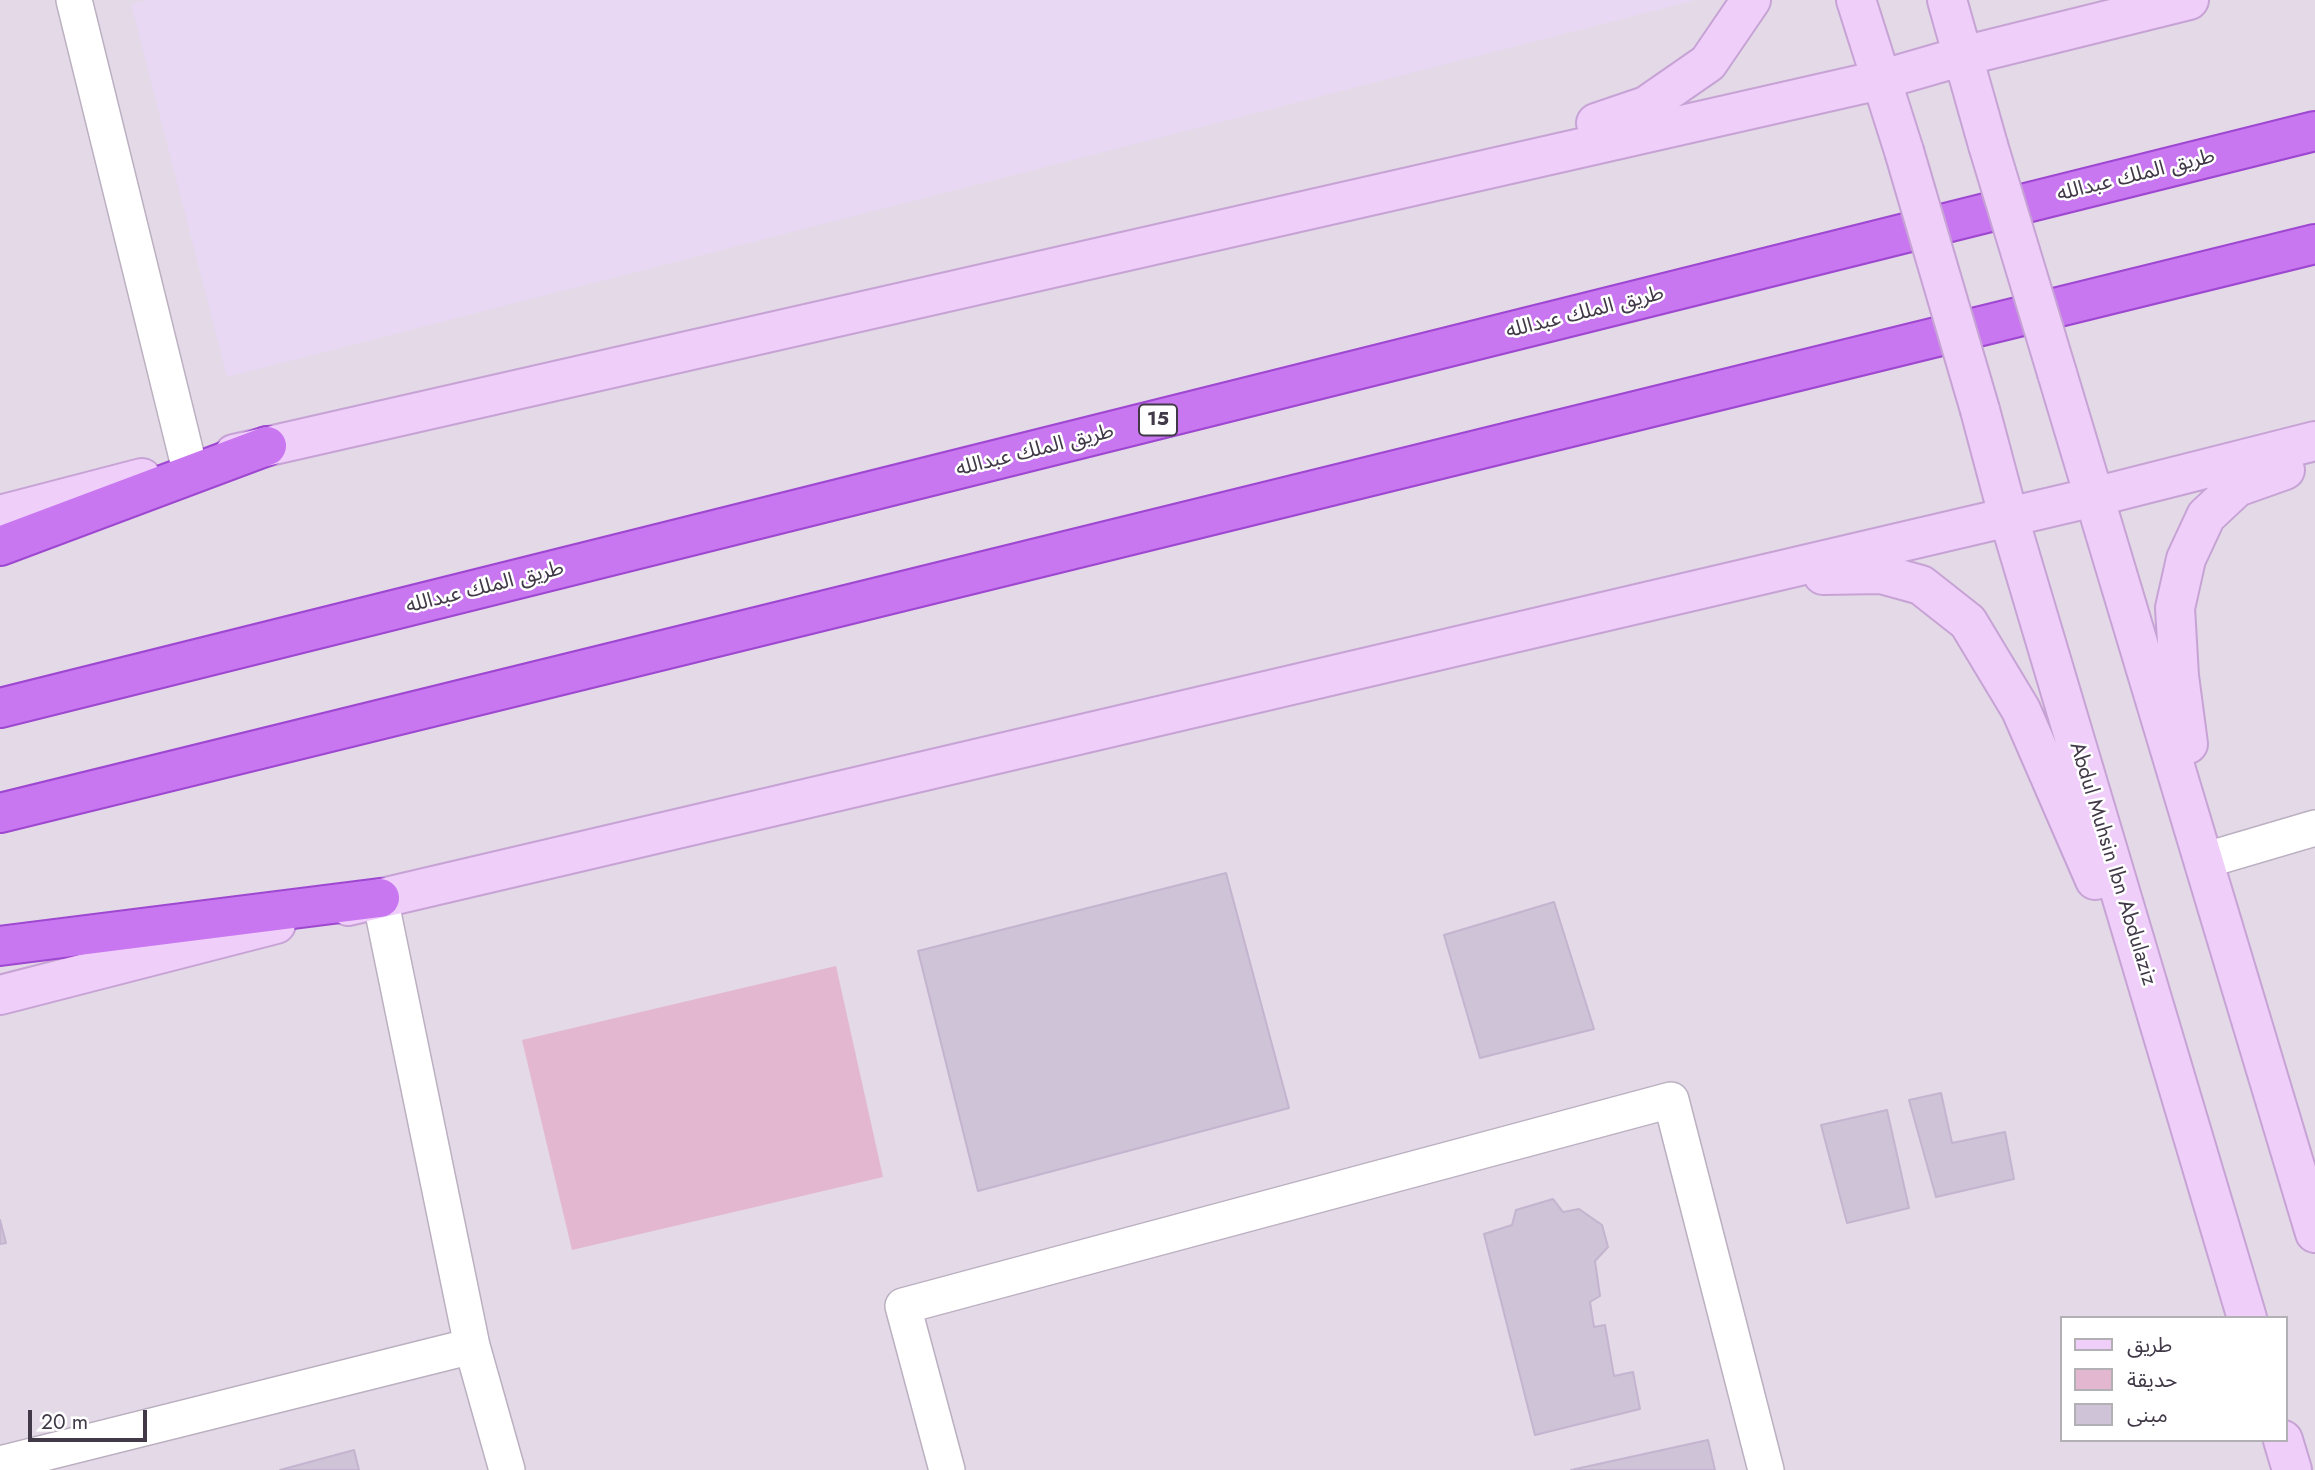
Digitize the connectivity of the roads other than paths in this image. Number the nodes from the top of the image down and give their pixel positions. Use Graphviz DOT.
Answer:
graph roads {
  1 [pos="74,0"];
  2 [pos="1751,0"];
  3 [pos="1856,0"];
  4 [pos="1947,0"];
  5 [pos="2189,0"];
  6 [pos="1963,56"];
  7 [pos="1880,80"];
  8 [pos="2315,131"];
  9 [pos="1431,182"];
  10 [pos="2315,244"];
  11 [pos="2315,441"];
  12 [pos="267,446"];
  13 [pos="2315,459"];
  14 [pos="189,466"];
  15 [pos="2094,497"];
  16 [pos="0,514"];
  17 [pos="2008,515"];
  18 [pos="0,546"];
  19 [pos="1748,577"];
  20 [pos="0,708"];
  21 [pos="0,813"];
  22 [pos="2315,828"];
  23 [pos="2203,861"];
  24 [pos="380,898"];
  25 [pos="0,946"];
  26 [pos="0,995"];
  27 [pos="2164,1040"];
  28 [pos="2315,1233"];
  29 [pos="2245,1316"];
  30 [pos="472,1346"];
  31 [pos="2284,1442"];
  32 [pos="0,1464"];
  33 [pos="507,1470"];
  34 [pos="947,1470"];
  35 [pos="1766,1470"];
  36 [pos="2292,1470"];
  1 -- 14 [label="street"];
  2 -- 9 [label="main road"];
  3 -- 7 [label="main road"];
  4 -- 6 [label="main road"];
  5 -- 6 [label="main road"];
  6 -- 7 [label="main road"];
  6 -- 15 [label="main road, bridge"];
  7 -- 9 [label="main road"];
  7 -- 17 [label="main road, Abdul Muhsin Ibn Abdulaziz, bridge"];
  8 -- 20 [label="highway, طريق الملك عبدالله / 15"];
  9 -- 12 [label="main road"];
  10 -- 21 [label="highway"];
  11 -- 15 [label="main road"];
  12 -- 14 [label="main road"];
  12 -- 18 [label="highway"];
  13 -- 23 [label="main road"];
  14 -- 16 [label="main road"];
  15 -- 17 [label="main road"];
  15 -- 23 [label="main road"];
  17 -- 19 [label="main road"];
  17 -- 27 [label="main road, Abdul Muhsin Ibn Abdulaziz"];
  19 -- 24 [label="main road"];
  19 -- 27 [label="main road"];
  22 -- 23 [label="street"];
  23 -- 28 [label="main road"];
  24 -- 25 [label="highway"];
  24 -- 26 [label="main road"];
  24 -- 30 [label="street"];
  27 -- 29 [label="main road, Abdul Muhsin Ibn Abdulaziz"];
  30 -- 32 [label="street"];
  30 -- 33 [label="street"];
  31 -- 36 [label="main road"];
  34 -- 35 [label="street"];
}
